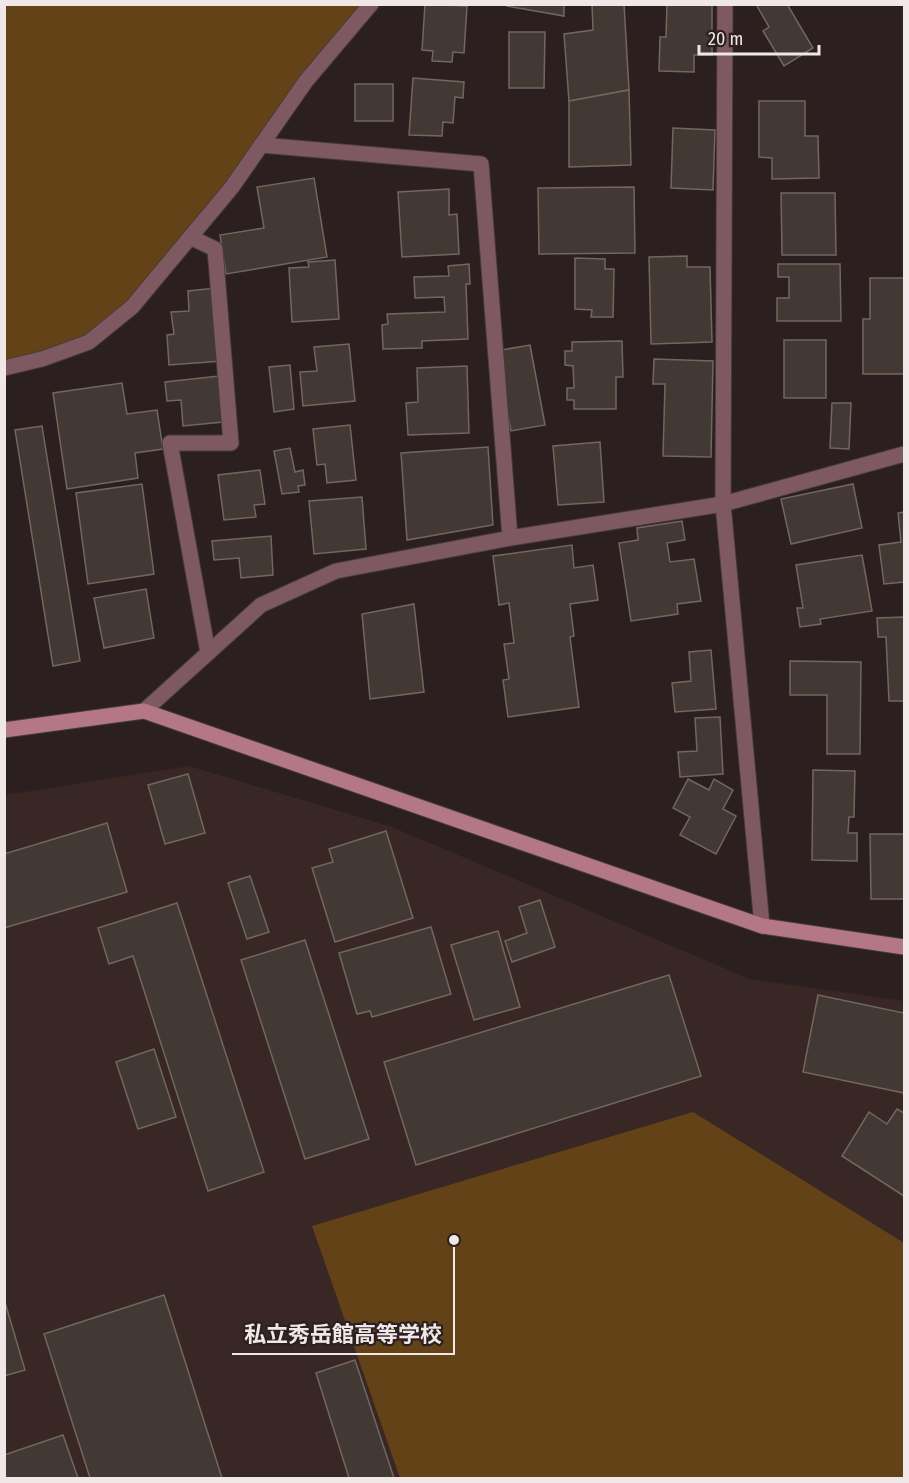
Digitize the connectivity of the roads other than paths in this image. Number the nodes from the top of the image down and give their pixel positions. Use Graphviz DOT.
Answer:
graph roads {
  1 [pos="371,4"];
  2 [pos="725,4"];
  3 [pos="261,145"];
  4 [pos="190,237"];
  5 [pos="4,368"];
  6 [pos="904,454"];
  7 [pos="723,504"];
  8 [pos="510,538"];
  9 [pos="208,653"];
  10 [pos="144,711"];
  11 [pos="4,730"];
  12 [pos="762,926"];
  13 [pos="904,946"];
  1 -- 3 [label="street"];
  2 -- 7 [label="street"];
  3 -- 4 [label="street"];
  3 -- 8 [label="street"];
  4 -- 5 [label="street"];
  4 -- 9 [label="street"];
  6 -- 7 [label="street"];
  7 -- 8 [label="street"];
  7 -- 12 [label="street"];
  8 -- 9 [label="street"];
  9 -- 10 [label="street"];
  10 -- 11 [label="street"];
  10 -- 12 [label="street"];
  12 -- 13 [label="street"];
}
